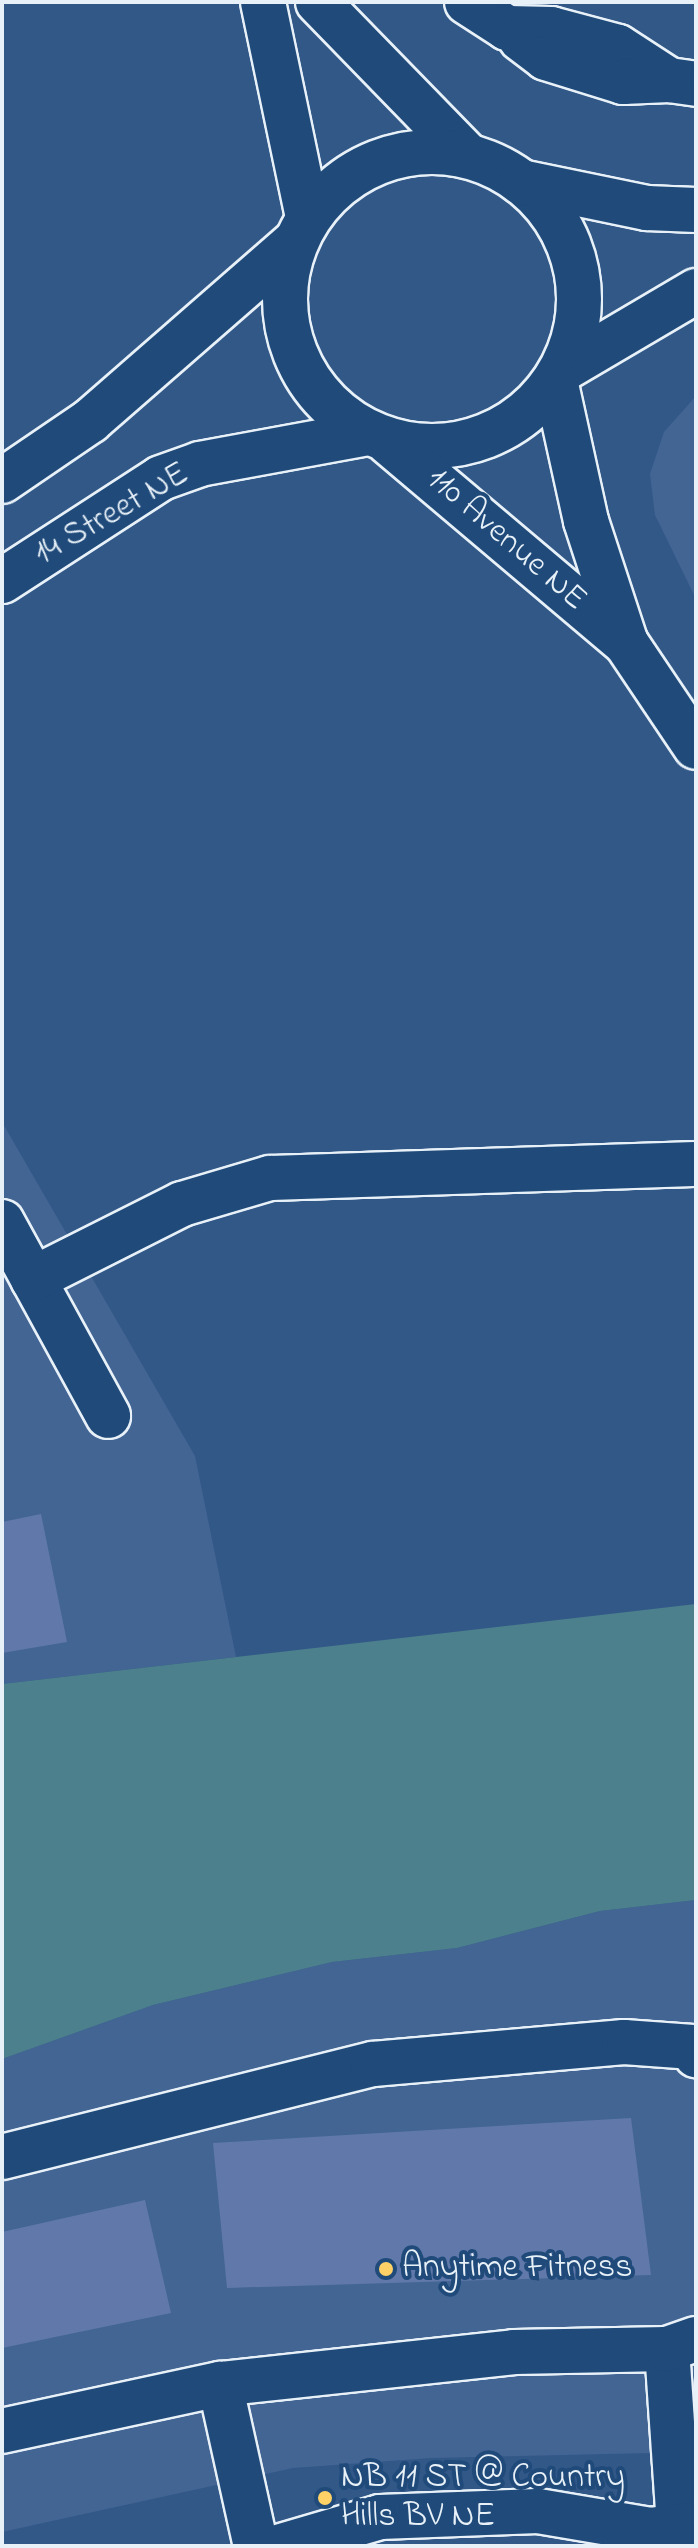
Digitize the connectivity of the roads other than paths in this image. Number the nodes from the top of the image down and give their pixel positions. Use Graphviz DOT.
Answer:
graph roads {
  1 [pos="263,2"];
  2 [pos="318,2"];
  3 [pos="467,2"];
  4 [pos="683,82"];
  5 [pos="467,155"];
  6 [pos="521,182"];
  7 [pos="696,210"];
  8 [pos="301,230"];
  9 [pos="696,291"];
  10 [pos="558,375"];
  11 [pos="377,436"];
  12 [pos="2,481"];
  13 [pos="2,581"];
  14 [pos="626,643"];
  15 [pos="696,747"];
  16 [pos="696,1164"];
  17 [pos="2,1222"];
  18 [pos="33,1279"];
  19 [pos="108,1416"];
  20 [pos="695,2049"];
  21 [pos="2,2157"];
  22 [pos="682,2344"];
  23 [pos="220,2384"];
  24 [pos="2,2431"];
  25 [pos="660,2532"];
  26 [pos="256,2546"];
  27 [pos="281,2546"];
  1 -- 8 [label="street"];
  2 -- 5 [label="street"];
  3 -- 4 [label="street"];
  5 -- 6 [label="street"];
  5 -- 8 [label="street"];
  6 -- 7 [label="street"];
  6 -- 10 [label="street"];
  8 -- 11 [label="street, 110 Avenue NE"];
  8 -- 12 [label="street"];
  9 -- 10 [label="street"];
  10 -- 11 [label="street"];
  10 -- 14 [label="street, 110 Avenue NE"];
  11 -- 13 [label="street, 14 Street NE"];
  11 -- 14 [label="street, 110 Avenue NE"];
  14 -- 15 [label="street, 110 Avenue NE"];
  16 -- 18 [label="street"];
  17 -- 18 [label="street"];
  18 -- 19 [label="street"];
  20 -- 21 [label="street"];
  22 -- 23 [label="street"];
  22 -- 25 [label="street"];
  23 -- 24 [label="street"];
  23 -- 26 [label="street"];
  25 -- 27 [label="street"];
}
